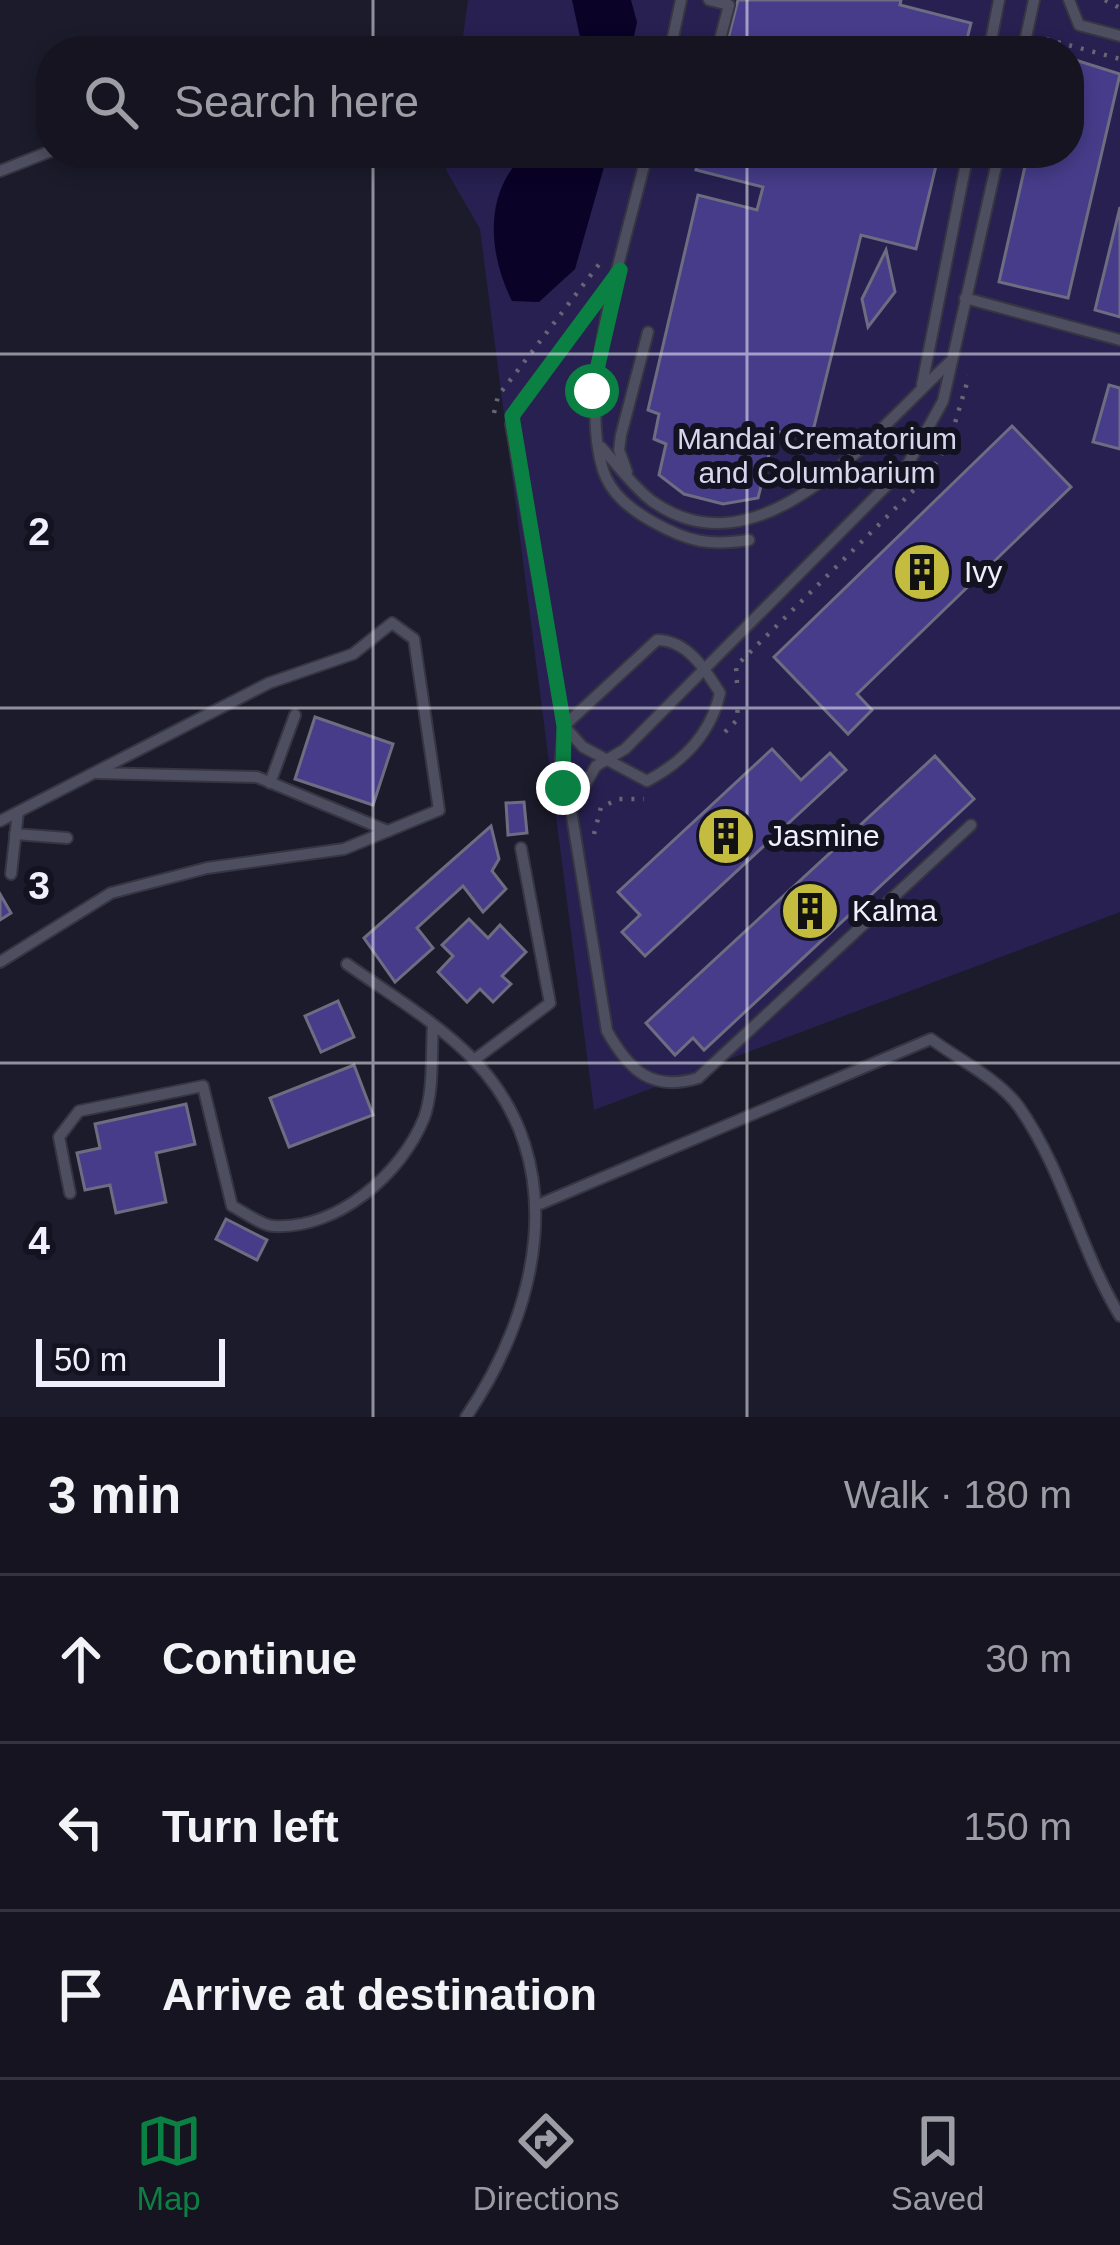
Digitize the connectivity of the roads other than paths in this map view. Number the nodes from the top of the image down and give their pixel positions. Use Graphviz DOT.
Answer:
graph roads {
  1 [pos="681,0"];
  2 [pos="709,0"];
  3 [pos="999,0"];
  4 [pos="1034,0"];
  5 [pos="1069,0"];
  6 [pos="673,36"];
  7 [pos="721,36"];
  8 [pos="991,36"];
  9 [pos="1026,36"];
  10 [pos="1120,36"];
  11 [pos="36,157"];
  12 [pos="644,168"];
  13 [pos="965,168"];
  14 [pos="995,168"];
  15 [pos="0,171"];
  16 [pos="620,270"];
  17 [pos="965,298"];
  18 [pos="648,332"];
  19 [pos="1120,340"];
  20 [pos="952,359"];
  21 [pos="921,388"];
  22 [pos="598,445"];
  23 [pos="628,476"];
  24 [pos="749,539"];
  25 [pos="705,668"];
  26 [pos="295,715"];
  27 [pos="564,726"];
  28 [pos="610,758"];
  29 [pos="93,773"];
  30 [pos="270,783"];
  31 [pos="571,810"];
  32 [pos="18,812"];
  33 [pos="0,821"];
  34 [pos="971,825"];
  35 [pos="388,831"];
  36 [pos="15,834"];
  37 [pos="67,838"];
  38 [pos="521,848"];
  39 [pos="10,874"];
  40 [pos="0,962"];
  41 [pos="347,964"];
  42 [pos="434,1025"];
  43 [pos="474,1060"];
  44 [pos="70,1193"];
  45 [pos="539,1204"];
  46 [pos="1120,1316"];
  47 [pos="466,1417"];
  1 -- 6 [label="lane"];
  2 -- 7 [label="lane"];
  3 -- 8 [label="lane"];
  4 -- 9 [label="lane"];
  5 -- 10 [label="lane"];
  11 -- 15 [label="lane"];
  12 -- 16 [label="lane"];
  13 -- 21 [label="lane"];
  14 -- 17 [label="lane"];
  16 -- 22 [label="lane"];
  16 -- 27 [label="lane"];
  17 -- 19 [label="lane"];
  17 -- 20 [label="lane"];
  18 -- 23 [label="lane"];
  20 -- 21 [label="lane"];
  20 -- 25 [label="lane"];
  21 -- 23 [label="lane"];
  22 -- 23 [label="lane"];
  22 -- 24 [label="lane"];
  25 -- 27 [label="lane"];
  25 -- 28 [label="lane"];
  25 -- 28 [label="lane"];
  26 -- 30 [label="lane"];
  27 -- 28 [label="lane"];
  27 -- 31 [label="lane"];
  28 -- 31 [label="lane"];
  29 -- 30 [label="lane"];
  29 -- 32 [label="lane"];
  29 -- 35 [label="lane"];
  30 -- 35 [label="lane"];
  31 -- 34 [label="lane"];
  32 -- 33 [label="lane"];
  32 -- 36 [label="lane"];
  35 -- 40 [label="lane"];
  36 -- 37 [label="lane"];
  36 -- 39 [label="lane"];
  38 -- 43 [label="lane"];
  41 -- 42 [label="lane"];
  42 -- 43 [label="lane"];
  42 -- 44 [label="lane"];
  43 -- 45 [label="lane"];
  45 -- 46 [label="lane"];
  45 -- 47 [label="lane"];
}
